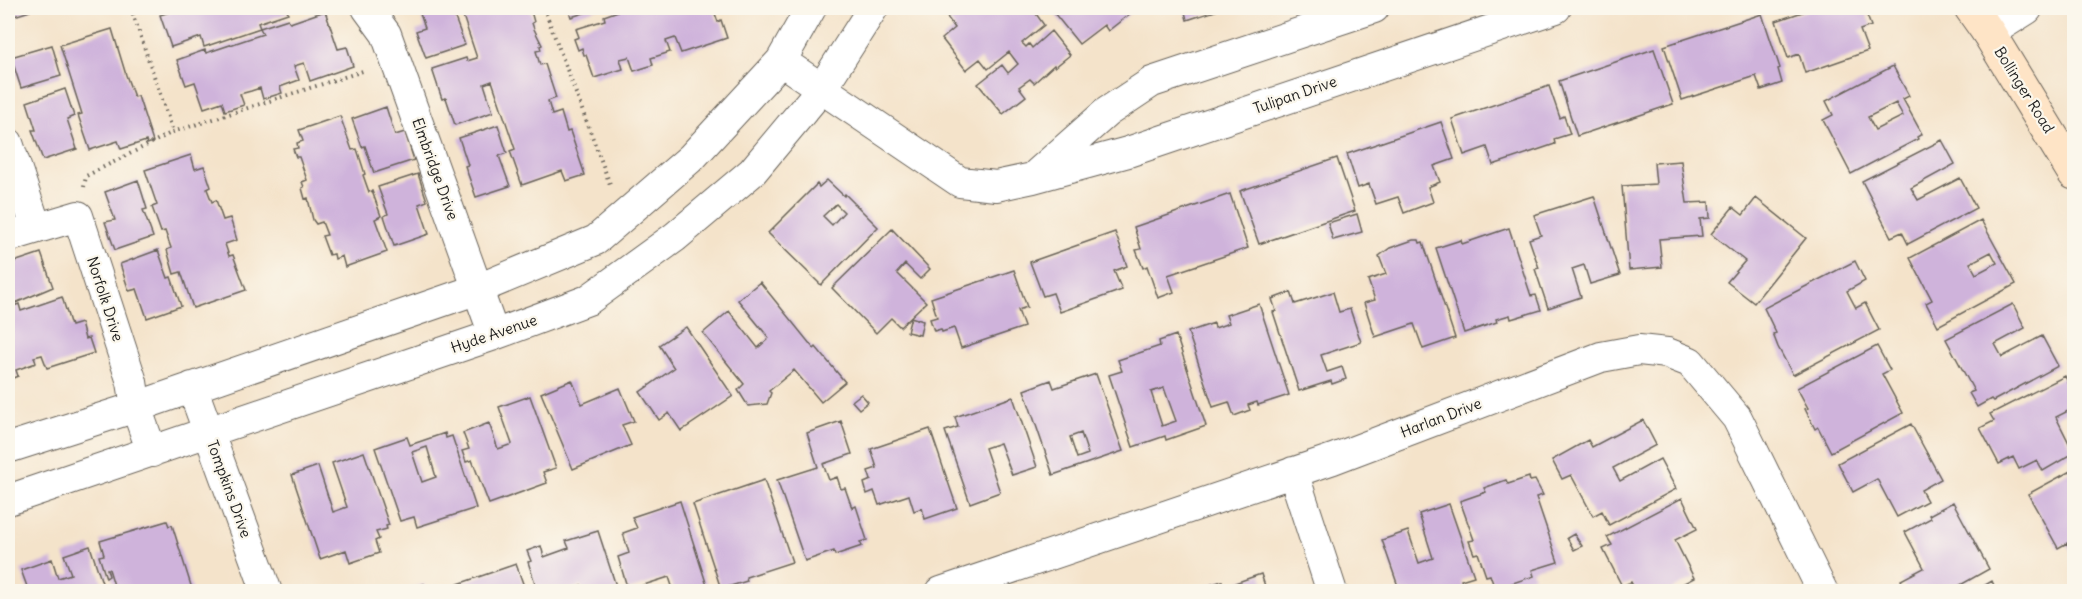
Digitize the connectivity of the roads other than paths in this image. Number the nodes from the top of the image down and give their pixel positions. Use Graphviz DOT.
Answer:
graph roads {
  1 [pos="367,8"];
  2 [pos="811,8"];
  3 [pos="873,8"];
  4 [pos="1374,8"];
  5 [pos="1556,8"];
  6 [pos="2026,8"];
  7 [pos="1980,20"];
  8 [pos="781,61"];
  9 [pos="822,88"];
  10 [pos="8,143"];
  11 [pos="2074,173"];
  12 [pos="1033,178"];
  13 [pos="36,227"];
  14 [pos="8,237"];
  15 [pos="478,289"];
  16 [pos="494,335"];
  17 [pos="192,387"];
  18 [pos="136,406"];
  19 [pos="208,432"];
  20 [pos="8,448"];
  21 [pos="152,452"];
  22 [pos="1293,472"];
  23 [pos="8,500"];
  24 [pos="267,591"];
  25 [pos="941,591"];
  26 [pos="1332,591"];
  27 [pos="1823,591"];
  1 -- 15 [label="street, Elmbridge Drive"];
  2 -- 8 [label="street"];
  3 -- 9 [label="street, Hyde Avenue"];
  4 -- 12 [label="street, Tulipan Drive"];
  5 -- 12 [label="street, Tulipan Drive"];
  6 -- 7 [label="street"];
  7 -- 11 [label="main road, Bollinger Road"];
  8 -- 9 [label="street, Tulipan Drive"];
  8 -- 15 [label="street"];
  9 -- 12 [label="street, Tulipan Drive"];
  9 -- 16 [label="street, Hyde Avenue"];
  10 -- 13 [label="street"];
  13 -- 14 [label="street"];
  13 -- 18 [label="street, Norfolk Drive"];
  15 -- 16 [label="street, Elmbridge Drive"];
  15 -- 17 [label="street"];
  16 -- 19 [label="street, Hyde Avenue"];
  17 -- 18 [label="street"];
  17 -- 19 [label="street, Tompkins Drive"];
  18 -- 20 [label="street"];
  18 -- 21 [label="street, Norfolk Drive"];
  19 -- 21 [label="street, Hyde Avenue"];
  19 -- 24 [label="street, Tompkins Drive"];
  21 -- 23 [label="street, Hyde Avenue"];
  22 -- 25 [label="street, Harlan Drive"];
  22 -- 26 [label="street"];
  22 -- 27 [label="street, Harlan Drive"];
}
